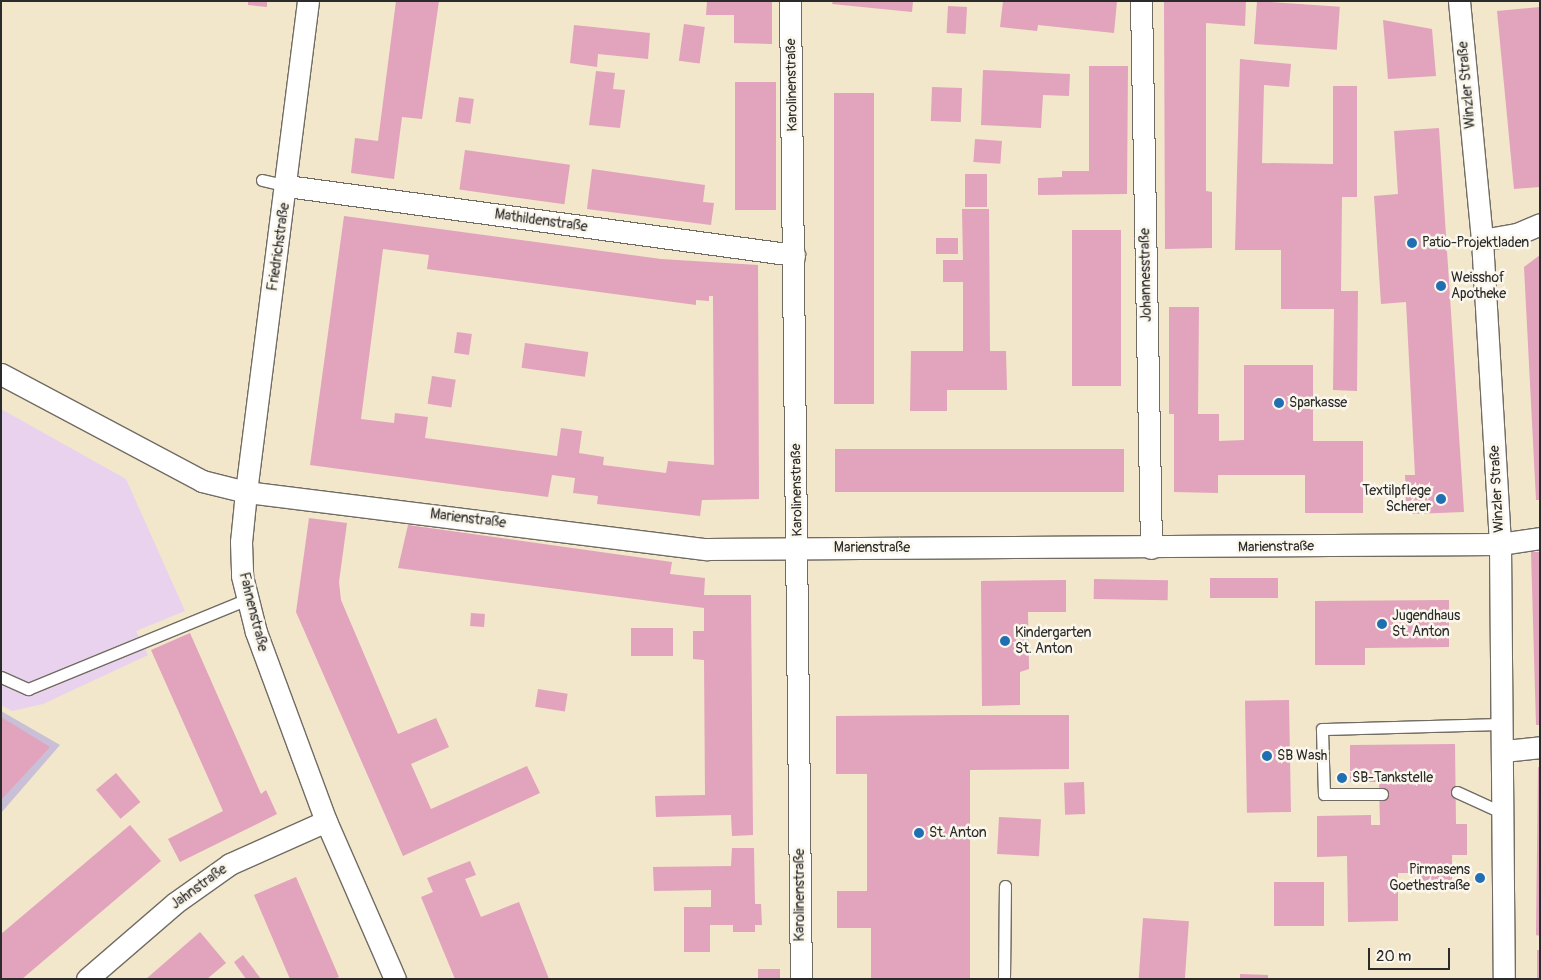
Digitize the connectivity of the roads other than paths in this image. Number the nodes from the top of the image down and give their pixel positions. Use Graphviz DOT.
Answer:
graph roads {
  1 [pos="308,1"];
  2 [pos="790,1"];
  3 [pos="1142,1"];
  4 [pos="1459,1"];
  5 [pos="262,180"];
  6 [pos="287,186"];
  7 [pos="1540,224"];
  8 [pos="1482,240"];
  9 [pos="794,255"];
  10 [pos="1,374"];
  11 [pos="246,492"];
  12 [pos="1540,538"];
  13 [pos="1500,544"];
  14 [pos="797,548"];
  15 [pos="1151,548"];
  16 [pos="247,599"];
  17 [pos="1,677"];
  18 [pos="1503,724"];
  19 [pos="1540,747"];
  20 [pos="1504,751"];
  21 [pos="1457,792"];
  22 [pos="1382,794"];
  23 [pos="1505,814"];
  24 [pos="326,821"];
  25 [pos="1005,886"];
  26 [pos="87,979"];
  27 [pos="395,979"];
  28 [pos="801,979"];
  29 [pos="1004,979"];
  30 [pos="1504,979"];
  1 -- 6 [label="street, Friedrichstraße"];
  2 -- 9 [label="street, Karolinenstraße"];
  3 -- 15 [label="street, Johannesstraße"];
  4 -- 8 [label="street, Winzler Straße"];
  5 -- 6 [label="lane"];
  6 -- 9 [label="street, Mathildenstraße"];
  6 -- 11 [label="street, Friedrichstraße"];
  7 -- 8 [label="street"];
  8 -- 13 [label="street, Winzler Straße"];
  9 -- 14 [label="street, Karolinenstraße"];
  10 -- 11 [label="street"];
  11 -- 14 [label="street, Marienstraße"];
  11 -- 16 [label="street, Fahnenstraße"];
  12 -- 13 [label="street, Marienstraße"];
  13 -- 15 [label="street, Marienstraße"];
  13 -- 18 [label="street, Winzler Straße"];
  14 -- 15 [label="street, Marienstraße"];
  14 -- 28 [label="street, Karolinenstraße"];
  16 -- 17 [label="lane"];
  16 -- 24 [label="street, Fahnenstraße"];
  18 -- 20 [label="street, Winzler Straße"];
  18 -- 22 [label="lane"];
  19 -- 20 [label="street"];
  20 -- 23 [label="street, Winzler Straße"];
  21 -- 23 [label="lane"];
  23 -- 30 [label="street, Winzler Straße"];
  24 -- 26 [label="street, Jahnstraße"];
  24 -- 27 [label="street, Fahnenstraße"];
  25 -- 29 [label="lane"];
}
